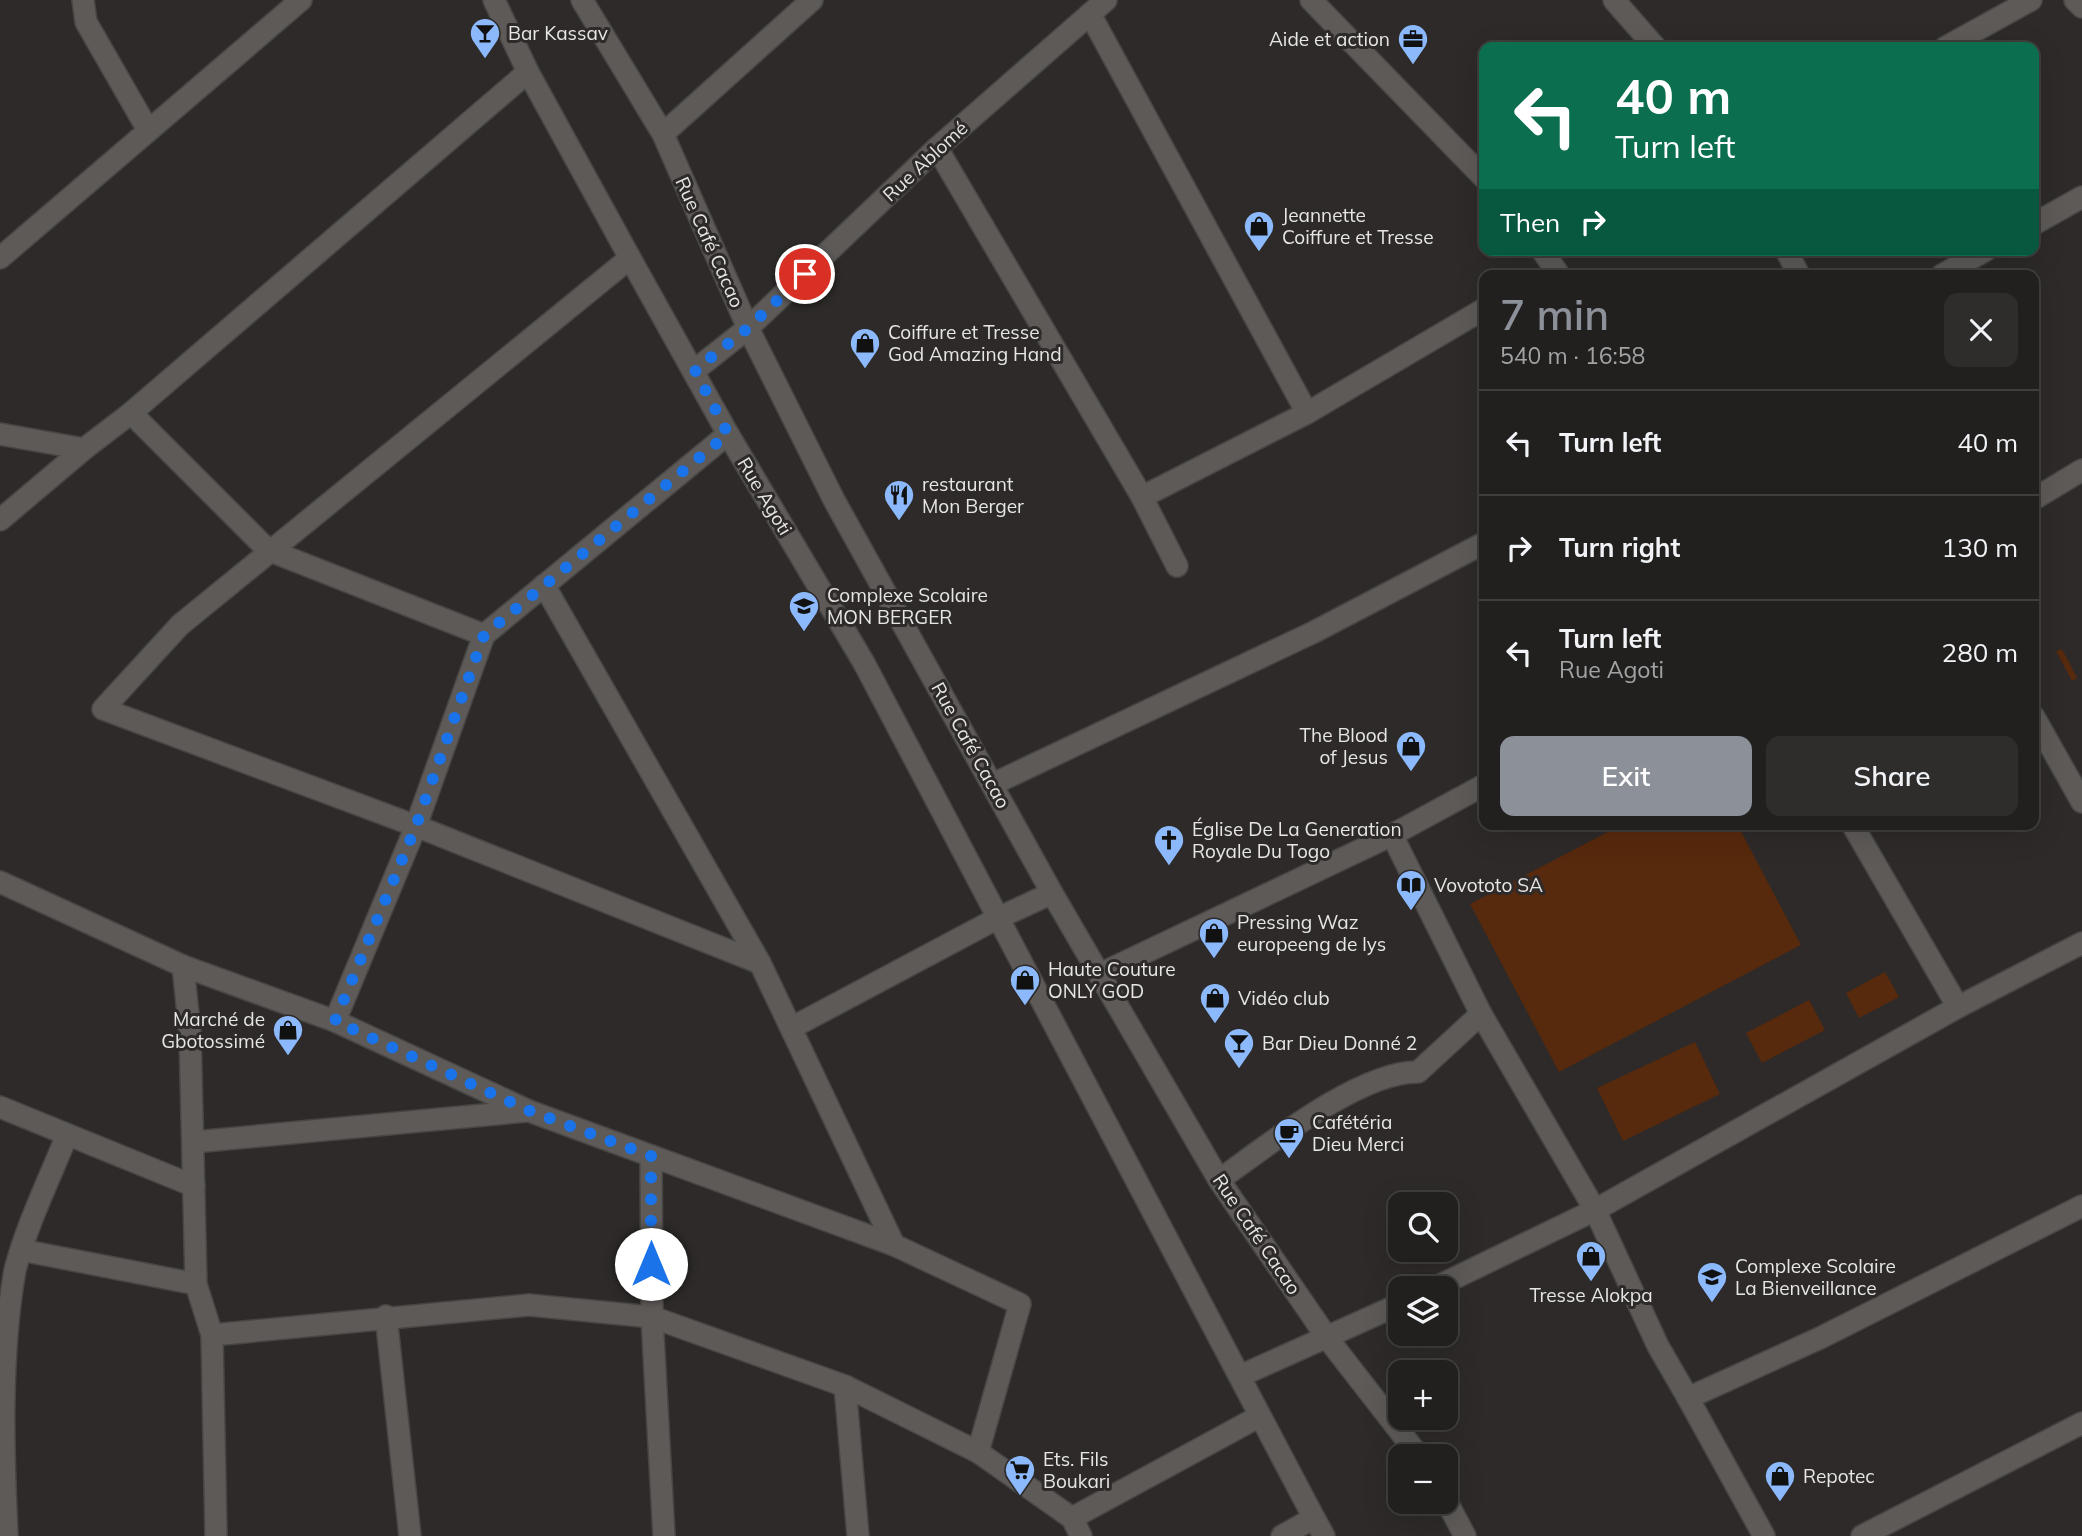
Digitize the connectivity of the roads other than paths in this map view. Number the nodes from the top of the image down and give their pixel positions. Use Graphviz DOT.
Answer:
graph roads {
  1 [pos="83,0"];
  2 [pos="301,0"];
  3 [pos="494,0"];
  4 [pos="582,0"];
  5 [pos="812,0"];
  6 [pos="1311,0"];
  7 [pos="2031,0"];
  8 [pos="2075,0"];
  9 [pos="1626,4"];
  10 [pos="1098,7"];
  11 [pos="2082,7"];
  12 [pos="1650,42"];
  13 [pos="1955,42"];
  14 [pos="528,72"];
  15 [pos="148,130"];
  16 [pos="663,134"];
  17 [pos="937,148"];
  18 [pos="1479,168"];
  19 [pos="2082,197"];
  20 [pos="2039,221"];
  21 [pos="1975,256"];
  22 [pos="0,258"];
  23 [pos="630,258"];
  24 [pos="1951,270"];
  25 [pos="1479,312"];
  26 [pos="748,328"];
  27 [pos="695,370"];
  28 [pos="131,413"];
  29 [pos="1307,413"];
  30 [pos="0,434"];
  31 [pos="728,434"];
  32 [pos="84,449"];
  33 [pos="2082,470"];
  34 [pos="2039,496"];
  35 [pos="1142,497"];
  36 [pos="0,520"];
  37 [pos="1479,547"];
  38 [pos="268,550"];
  39 [pos="1177,566"];
  40 [pos="544,585"];
  41 [pos="484,635"];
  42 [pos="2039,726"];
  43 [pos="993,784"];
  44 [pos="1479,788"];
  45 [pos="2082,802"];
  46 [pos="416,826"];
  47 [pos="1855,830"];
  48 [pos="1392,835"];
  49 [pos="0,881"];
  50 [pos="1052,893"];
  51 [pos="996,919"];
  52 [pos="2082,943"];
  53 [pos="760,963"];
  54 [pos="183,966"];
  55 [pos="1102,973"];
  56 [pos="1958,1007"];
  57 [pos="1481,1014"];
  58 [pos="335,1021"];
  59 [pos="793,1027"];
  60 [pos="0,1107"];
  61 [pos="530,1111"];
  62 [pos="67,1136"];
  63 [pos="194,1142"];
  64 [pos="651,1156"];
  65 [pos="1219,1180"];
  66 [pos="194,1186"];
  67 [pos="2082,1206"];
  68 [pos="1595,1210"];
  69 [pos="894,1245"];
  70 [pos="21,1250"];
  71 [pos="1458,1276"];
  72 [pos="196,1284"];
  73 [pos="5,1294"];
  74 [pos="1388,1310"];
  75 [pos="386,1317"];
  76 [pos="652,1317"];
  77 [pos="212,1335"];
  78 [pos="1328,1339"];
  79 [pos="1240,1376"];
  80 [pos="845,1386"];
  81 [pos="1688,1398"];
  82 [pos="1259,1416"];
  83 [pos="2082,1423"];
  84 [pos="1410,1444"];
  85 [pos="978,1452"];
  86 [pos="1453,1514"];
  87 [pos="1319,1527"];
  88 [pos="1076,1529"];
  89 [pos="7,1536"];
  90 [pos="216,1536"];
  91 [pos="410,1536"];
  92 [pos="664,1536"];
  93 [pos="858,1536"];
  94 [pos="1282,1536"];
  95 [pos="1465,1536"];
  96 [pos="1764,1536"];
  97 [pos="1862,1536"];
  1 -- 15 [label="street"];
  2 -- 15 [label="street"];
  3 -- 14 [label="street, Rue Agoti"];
  4 -- 16 [label="street, Rue Café Cacao"];
  5 -- 16 [label="street"];
  6 -- 18 [label="street"];
  7 -- 13 [label="street"];
  8 -- 11 [label="street"];
  9 -- 12 [label="street"];
  10 -- 17 [label="street, Rue Ablomé"];
  10 -- 29 [label="street"];
  14 -- 23 [label="street, Rue Agoti"];
  14 -- 28 [label="street"];
  15 -- 22 [label="street"];
  16 -- 26 [label="street, Rue Café Cacao"];
  17 -- 26 [label="street, Rue Ablomé"];
  17 -- 35 [label="street"];
  19 -- 20 [label="street"];
  21 -- 24 [label="street"];
  23 -- 27 [label="street, Rue Agoti"];
  23 -- 38 [label="street"];
  25 -- 29 [label="street"];
  26 -- 27 [label="street, Rue Ablomé"];
  26 -- 43 [label="street, Rue Café Cacao"];
  27 -- 31 [label="street, Rue Agoti"];
  28 -- 32 [label="street"];
  28 -- 38 [label="street"];
  29 -- 35 [label="street"];
  30 -- 32 [label="street"];
  31 -- 40 [label="street"];
  31 -- 51 [label="street, Rue Agoti"];
  32 -- 36 [label="street"];
  33 -- 34 [label="street"];
  35 -- 39 [label="street"];
  37 -- 43 [label="street"];
  38 -- 41 [label="street"];
  38 -- 46 [label="street"];
  40 -- 41 [label="street"];
  40 -- 53 [label="street"];
  41 -- 46 [label="street"];
  42 -- 45 [label="street"];
  43 -- 50 [label="street, Rue Café Cacao"];
  44 -- 48 [label="street"];
  46 -- 53 [label="street"];
  46 -- 58 [label="street"];
  47 -- 56 [label="street"];
  48 -- 55 [label="street"];
  48 -- 57 [label="street"];
  49 -- 54 [label="street"];
  50 -- 51 [label="street"];
  50 -- 55 [label="street, Rue Café Cacao"];
  51 -- 59 [label="street"];
  51 -- 79 [label="street, Rue Agoti"];
  52 -- 56 [label="street"];
  53 -- 59 [label="street"];
  54 -- 58 [label="street"];
  54 -- 63 [label="street"];
  55 -- 65 [label="street, Rue Café Cacao"];
  56 -- 68 [label="street"];
  57 -- 65 [label="street"];
  57 -- 68 [label="street"];
  58 -- 61 [label="street"];
  59 -- 69 [label="street"];
  60 -- 62 [label="street"];
  61 -- 63 [label="street"];
  61 -- 64 [label="street"];
  62 -- 66 [label="street"];
  62 -- 70 [label="street"];
  63 -- 66 [label="street"];
  64 -- 69 [label="street"];
  64 -- 76 [label="street"];
  65 -- 78 [label="street, Rue Café Cacao"];
  66 -- 72 [label="street"];
  67 -- 81 [label="street"];
  68 -- 71 [label="street"];
  68 -- 81 [label="street"];
  69 -- 85 [label="street"];
  70 -- 72 [label="street"];
  70 -- 73 [label="street"];
  72 -- 77 [label="street"];
  73 -- 89 [label="street"];
  74 -- 78 [label="street"];
  75 -- 76 [label="street"];
  75 -- 77 [label="street"];
  75 -- 91 [label="street"];
  76 -- 80 [label="street"];
  76 -- 92 [label="street"];
  77 -- 90 [label="street"];
  78 -- 79 [label="street"];
  78 -- 84 [label="street, Rue Café Cacao"];
  79 -- 82 [label="street, Rue Agoti"];
  80 -- 85 [label="street"];
  80 -- 93 [label="street"];
  81 -- 96 [label="street"];
  82 -- 87 [label="street, Rue Agoti"];
  82 -- 88 [label="street"];
  83 -- 97 [label="street"];
  85 -- 88 [label="street"];
  86 -- 95 [label="street"];
  87 -- 94 [label="street"];
}
